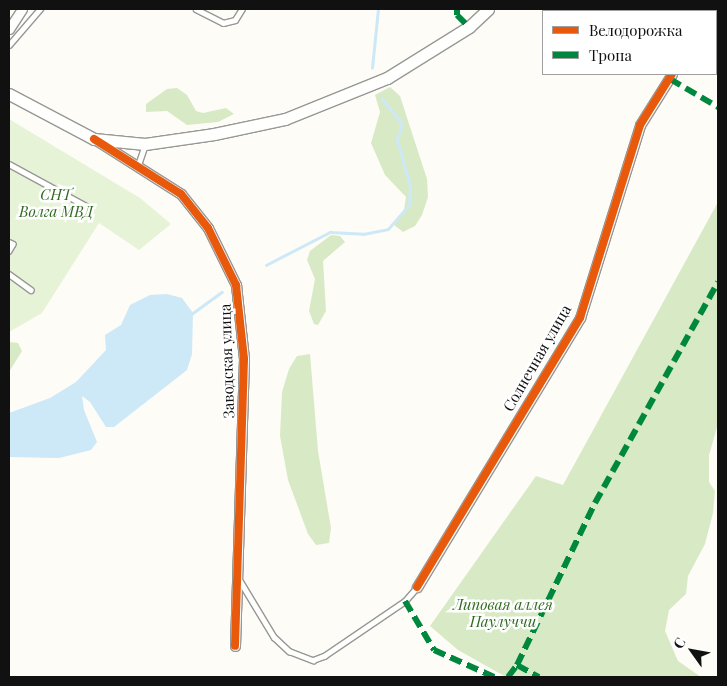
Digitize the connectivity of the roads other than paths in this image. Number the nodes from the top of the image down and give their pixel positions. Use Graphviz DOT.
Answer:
graph roads {
  1 [pos="22,9"];
  2 [pos="40,9"];
  3 [pos="196,9"];
  4 [pos="242,9"];
  5 [pos="488,9"];
  6 [pos="9,29"];
  7 [pos="9,45"];
  8 [pos="671,75"];
  9 [pos="9,94"];
  10 [pos="94,139"];
  11 [pos="146,144"];
  12 [pos="9,164"];
  13 [pos="138,165"];
  14 [pos="88,207"];
  15 [pos="9,242"];
  16 [pos="9,251"];
  17 [pos="9,274"];
  18 [pos="31,290"];
  19 [pos="237,576"];
  20 [pos="417,587"];
  21 [pos="235,646"];
  1 -- 6 [label="street"];
  2 -- 7 [label="lane"];
  3 -- 4 [label="lane"];
  5 -- 11 [label="street"];
  8 -- 20 [label="street, Солнечная улица"];
  9 -- 10 [label="street"];
  10 -- 11 [label="street"];
  10 -- 13 [label="street, Заводская улица"];
  11 -- 13 [label="lane"];
  12 -- 14 [label="lane"];
  13 -- 19 [label="street, Заводская улица"];
  15 -- 16 [label="lane"];
  17 -- 18 [label="lane"];
  19 -- 20 [label="lane"];
  19 -- 21 [label="street, Заводская улица"];
}
